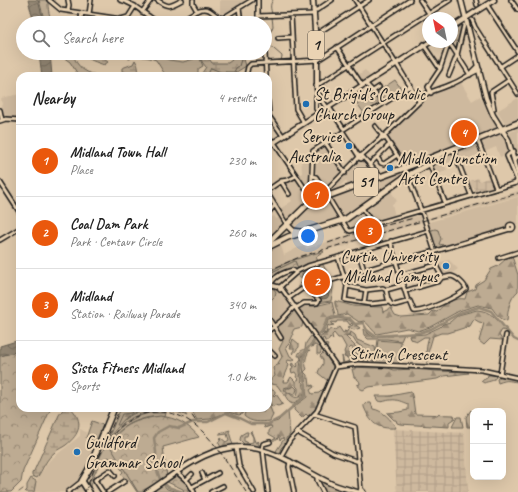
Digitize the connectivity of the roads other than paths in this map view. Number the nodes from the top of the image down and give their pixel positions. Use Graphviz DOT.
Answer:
graph roads {
  1 [pos="49,0"];
  2 [pos="68,0"];
  3 [pos="91,0"];
  4 [pos="120,0"];
  5 [pos="151,0"];
  6 [pos="157,0"];
  7 [pos="182,0"];
  8 [pos="193,0"];
  9 [pos="252,0"];
  10 [pos="258,0"];
  11 [pos="313,0"];
  12 [pos="332,0"];
  13 [pos="355,0"];
  14 [pos="369,0"];
  15 [pos="410,0"];
  16 [pos="420,0"];
  17 [pos="450,0"];
  18 [pos="462,0"];
  19 [pos="476,0"];
  20 [pos="490,0"];
  21 [pos="494,0"];
  22 [pos="512,0"];
  23 [pos="477,5"];
  24 [pos="487,5"];
  25 [pos="134,6"];
  26 [pos="359,7"];
  27 [pos="239,8"];
  28 [pos="518,10"];
  29 [pos="68,11"];
  30 [pos="197,11"];
  31 [pos="142,12"];
  32 [pos="313,12"];
  33 [pos="428,12"];
  34 [pos="432,12"];
  35 [pos="82,13"];
  36 [pos="89,14"];
  37 [pos="192,15"];
  38 [pos="291,15"];
  39 [pos="81,16"];
  40 [pos="98,16"];
  41 [pos="129,16"];
  42 [pos="149,16"];
  43 [pos="217,16"];
  44 [pos="226,16"];
  45 [pos="240,16"];
  46 [pos="258,16"];
  47 [pos="466,18"];
  48 [pos="422,19"];
  49 [pos="458,23"];
  50 [pos="371,25"];
  51 [pos="315,35"];
  52 [pos="292,37"];
  53 [pos="278,38"];
  54 [pos="383,44"];
  55 [pos="422,46"];
  56 [pos="337,47"];
  57 [pos="425,48"];
  58 [pos="447,48"];
  59 [pos="453,48"];
  60 [pos="518,54"];
  61 [pos="458,55"];
  62 [pos="265,60"];
  63 [pos="316,60"];
  64 [pos="294,62"];
  65 [pos="395,62"];
  66 [pos="266,63"];
  67 [pos="349,66"];
  68 [pos="500,66"];
  69 [pos="440,68"];
  70 [pos="479,70"];
  71 [pos="247,72"];
  72 [pos="266,72"];
  73 [pos="471,73"];
  74 [pos="449,75"];
  75 [pos="509,80"];
  76 [pos="363,85"];
  77 [pos="317,86"];
  78 [pos="411,86"];
  79 [pos="379,87"];
  80 [pos="373,91"];
  81 [pos="430,92"];
  82 [pos="319,94"];
  83 [pos="518,94"];
  84 [pos="420,99"];
  85 [pos="384,103"];
  86 [pos="327,107"];
  87 [pos="494,109"];
  88 [pos="0,110"];
  89 [pos="319,111"];
  90 [pos="1,120"];
  91 [pos="16,120"];
  92 [pos="272,121"];
  93 [pos="303,121"];
  94 [pos="518,124"];
  95 [pos="375,126"];
  96 [pos="503,129"];
  97 [pos="343,130"];
  98 [pos="282,136"];
  99 [pos="383,137"];
  100 [pos="273,141"];
  101 [pos="478,141"];
  102 [pos="325,142"];
  103 [pos="389,145"];
  104 [pos="453,150"];
  105 [pos="513,152"];
  106 [pos="397,156"];
  107 [pos="361,157"];
  108 [pos="377,158"];
  109 [pos="429,159"];
  110 [pos="517,160"];
  111 [pos="370,165"];
  112 [pos="404,168"];
  113 [pos="345,173"];
  114 [pos="518,174"];
  115 [pos="296,176"];
  116 [pos="312,176"];
  117 [pos="407,176"];
  118 [pos="379,177"];
  119 [pos="0,182"];
  120 [pos="281,182"];
  121 [pos="272,188"];
  122 [pos="496,188"];
  123 [pos="289,194"];
  124 [pos="309,194"];
  125 [pos="327,194"];
  126 [pos="471,195"];
  127 [pos="272,200"];
  128 [pos="313,202"];
  129 [pos="445,202"];
  130 [pos="275,205"];
  131 [pos="307,205"];
  132 [pos="16,207"];
  133 [pos="272,208"];
  134 [pos="362,208"];
  135 [pos="420,209"];
  136 [pos="344,221"];
  137 [pos="288,222"];
  138 [pos="373,224"];
  139 [pos="518,225"];
  140 [pos="16,230"];
  141 [pos="427,231"];
  142 [pos="305,232"];
  143 [pos="274,237"];
  144 [pos="0,240"];
  145 [pos="281,240"];
  146 [pos="391,241"];
  147 [pos="272,245"];
  148 [pos="359,251"];
  149 [pos="433,251"];
  150 [pos="518,252"];
  151 [pos="338,257"];
  152 [pos="499,258"];
  153 [pos="396,262"];
  154 [pos="436,265"];
  155 [pos="364,270"];
  156 [pos="296,273"];
  157 [pos="400,275"];
  158 [pos="344,276"];
  159 [pos="442,277"];
  160 [pos="332,280"];
  161 [pos="272,281"];
  162 [pos="272,285"];
  163 [pos="404,285"];
  164 [pos="347,286"];
  165 [pos="281,289"];
  166 [pos="366,290"];
  167 [pos="386,290"];
  168 [pos="405,291"];
  169 [pos="289,298"];
  170 [pos="408,301"];
  171 [pos="389,302"];
  172 [pos="364,303"];
  173 [pos="295,307"];
  174 [pos="272,323"];
  175 [pos="274,326"];
  176 [pos="506,335"];
  177 [pos="281,338"];
  178 [pos="272,353"];
  179 [pos="275,356"];
  180 [pos="336,367"];
  181 [pos="500,374"];
  182 [pos="518,378"];
  183 [pos="113,412"];
  184 [pos="113,412"];
  185 [pos="314,414"];
  186 [pos="109,419"];
  187 [pos="105,430"];
  188 [pos="297,432"];
  189 [pos="270,442"];
  190 [pos="236,447"];
  191 [pos="263,449"];
  192 [pos="281,456"];
  193 [pos="290,461"];
  194 [pos="359,462"];
  195 [pos="177,472"];
  196 [pos="202,473"];
  197 [pos="218,473"];
  198 [pos="192,474"];
  199 [pos="88,476"];
  200 [pos="115,476"];
  201 [pos="318,476"];
  202 [pos="186,480"];
  203 [pos="205,480"];
  204 [pos="125,481"];
  205 [pos="82,482"];
  206 [pos="223,486"];
  207 [pos="192,487"];
  208 [pos="361,491"];
  209 [pos="68,492"];
  210 [pos="71,492"];
  211 [pos="90,492"];
  212 [pos="103,492"];
  213 [pos="108,492"];
  214 [pos="147,492"];
  215 [pos="194,492"];
  216 [pos="211,492"];
  217 [pos="254,492"];
  218 [pos="268,492"];
  219 [pos="294,492"];
  220 [pos="323,492"];
  1 -- 29 [label="street"];
  2 -- 29 [label="street"];
  3 -- 36 [label="street"];
  4 -- 25 [label="street"];
  5 -- 31 [label="street"];
  6 -- 7 [label="street"];
  8 -- 30 [label="street"];
  9 -- 27 [label="street"];
  10 -- 46 [label="street"];
  11 -- 32 [label="main road, 1"];
  12 -- 32 [label="street"];
  13 -- 26 [label="street"];
  14 -- 26 [label="street"];
  15 -- 50 [label="street"];
  16 -- 33 [label="street"];
  17 -- 34 [label="street"];
  18 -- 47 [label="main road"];
  19 -- 23 [label="street"];
  20 -- 47 [label="main road"];
  21 -- 24 [label="main road"];
  22 -- 28 [label="street"];
  24 -- 47 [label="main road"];
  24 -- 60 [label="street"];
  25 -- 31 [label="street"];
  25 -- 41 [label="street"];
  26 -- 50 [label="street"];
  26 -- 51 [label="street"];
  27 -- 44 [label="street"];
  27 -- 45 [label="street"];
  29 -- 35 [label="street"];
  30 -- 37 [label="street"];
  30 -- 43 [label="street"];
  31 -- 42 [label="street"];
  32 -- 38 [label="street"];
  32 -- 51 [label="main road, 1"];
  35 -- 36 [label="street"];
  35 -- 39 [label="street"];
  36 -- 40 [label="street"];
  38 -- 46 [label="street"];
  38 -- 52 [label="street"];
  47 -- 49 [label="main road"];
  47 -- 61 [label="street"];
  47 -- 68 [label="street"];
  47 -- 70 [label="main road"];
  48 -- 54 [label="street"];
  50 -- 54 [label="street"];
  50 -- 56 [label="street"];
  51 -- 63 [label="main road, 1"];
  52 -- 53 [label="street"];
  52 -- 64 [label="street"];
  54 -- 65 [label="street"];
  54 -- 67 [label="street"];
  55 -- 65 [label="main road"];
  56 -- 63 [label="street"];
  56 -- 67 [label="street"];
  57 -- 69 [label="street"];
  58 -- 69 [label="street"];
  59 -- 61 [label="street"];
  60 -- 68 [label="street"];
  61 -- 73 [label="street"];
  61 -- 74 [label="street"];
  62 -- 66 [label="street"];
  63 -- 64 [label="street"];
  63 -- 77 [label="main road, 1"];
  64 -- 66 [label="street"];
  64 -- 93 [label="street"];
  65 -- 76 [label="main road"];
  65 -- 78 [label="street"];
  66 -- 71 [label="street"];
  66 -- 72 [label="street"];
  67 -- 76 [label="street"];
  67 -- 77 [label="street"];
  68 -- 75 [label="street"];
  69 -- 81 [label="street"];
  70 -- 73 [label="main road"];
  70 -- 96 [label="main road"];
  73 -- 81 [label="street"];
  75 -- 83 [label="street"];
  75 -- 87 [label="street"];
  76 -- 80 [label="street"];
  76 -- 86 [label="main road"];
  77 -- 82 [label="main road, 1"];
  78 -- 84 [label="street"];
  78 -- 85 [label="street"];
  79 -- 80 [label="street"];
  80 -- 85 [label="street"];
  81 -- 84 [label="street"];
  82 -- 86 [label="main road, 1"];
  82 -- 89 [label="street"];
  84 -- 99 [label="street"];
  85 -- 97 [label="street"];
  86 -- 89 [label="main road"];
  86 -- 97 [label="street"];
  86 -- 98 [label="main road"];
  88 -- 90 [label="street"];
  89 -- 93 [label="main road"];
  90 -- 91 [label="street"];
  92 -- 98 [label="street"];
  93 -- 98 [label="main road"];
  94 -- 96 [label="highway, 51"];
  95 -- 99 [label="street"];
  96 -- 101 [label="highway, 51"];
  96 -- 104 [label="highway, 51"];
  96 -- 105 [label="main road"];
  97 -- 102 [label="street"];
  97 -- 107 [label="street"];
  98 -- 100 [label="main road"];
  99 -- 103 [label="street"];
  99 -- 106 [label="street"];
  99 -- 107 [label="street"];
  100 -- 115 [label="street"];
  101 -- 104 [label="highway, 51"];
  101 -- 122 [label="street"];
  102 -- 113 [label="street"];
  102 -- 116 [label="street"];
  103 -- 106 [label="street"];
  103 -- 108 [label="street"];
  104 -- 109 [label="highway, 51"];
  104 -- 126 [label="street"];
  105 -- 110 [label="main road"];
  105 -- 122 [label="street"];
  106 -- 108 [label="street"];
  106 -- 112 [label="street"];
  107 -- 111 [label="street"];
  107 -- 113 [label="street"];
  108 -- 111 [label="street"];
  109 -- 112 [label="highway, 51"];
  109 -- 117 [label="highway, 51"];
  109 -- 129 [label="street"];
  110 -- 114 [label="main road"];
  111 -- 118 [label="street"];
  112 -- 117 [label="street"];
  112 -- 118 [label="highway, 51"];
  113 -- 125 [label="street"];
  115 -- 120 [label="street"];
  115 -- 124 [label="street"];
  116 -- 124 [label="street"];
  116 -- 125 [label="street"];
  117 -- 134 [label="highway, 51"];
  117 -- 135 [label="street"];
  118 -- 125 [label="highway, 51"];
  119 -- 132 [label="street"];
  120 -- 121 [label="street"];
  120 -- 123 [label="street"];
  122 -- 126 [label="street"];
  124 -- 128 [label="street"];
  124 -- 131 [label="street"];
  125 -- 128 [label="highway, 51"];
  125 -- 136 [label="street"];
  126 -- 129 [label="street"];
  127 -- 130 [label="street"];
  128 -- 131 [label="highway, 51"];
  129 -- 135 [label="street"];
  130 -- 133 [label="street"];
  130 -- 137 [label="street"];
  131 -- 137 [label="highway, 51"];
  134 -- 136 [label="highway, 51"];
  134 -- 138 [label="street"];
  135 -- 138 [label="street"];
  135 -- 141 [label="street"];
  136 -- 138 [label="street"];
  136 -- 142 [label="highway"];
  137 -- 142 [label="highway"];
  137 -- 143 [label="highway, 51"];
  139 -- 149 [label="street"];
  140 -- 144 [label="street"];
  141 -- 146 [label="street"];
  141 -- 149 [label="street"];
  142 -- 145 [label="highway"];
  143 -- 145 [label="highway"];
  145 -- 147 [label="highway"];
  146 -- 148 [label="street"];
  146 -- 153 [label="street"];
  148 -- 151 [label="street"];
  148 -- 155 [label="street"];
  149 -- 153 [label="street"];
  149 -- 154 [label="street"];
  150 -- 152 [label="street"];
  151 -- 156 [label="street"];
  151 -- 158 [label="street"];
  153 -- 155 [label="street"];
  153 -- 157 [label="street"];
  154 -- 157 [label="street"];
  154 -- 159 [label="street"];
  155 -- 158 [label="street"];
  156 -- 161 [label="street"];
  156 -- 165 [label="street"];
  157 -- 163 [label="street"];
  158 -- 160 [label="street"];
  158 -- 164 [label="street"];
  159 -- 168 [label="street"];
  159 -- 170 [label="street"];
  162 -- 165 [label="street"];
  163 -- 167 [label="street"];
  163 -- 168 [label="street"];
  164 -- 166 [label="street"];
  164 -- 172 [label="street"];
  165 -- 169 [label="street"];
  166 -- 167 [label="street"];
  166 -- 172 [label="street"];
  167 -- 171 [label="street"];
  168 -- 170 [label="street"];
  169 -- 173 [label="street"];
  169 -- 173 [label="street"];
  170 -- 171 [label="street"];
  171 -- 172 [label="street"];
  173 -- 175 [label="street"];
  173 -- 180 [label="street"];
  174 -- 175 [label="street"];
  175 -- 177 [label="street"];
  176 -- 181 [label="street"];
  178 -- 179 [label="street"];
  180 -- 181 [label="street, Stirling Crescent"];
  180 -- 185 [label="street, Stirling Crescent"];
  181 -- 182 [label="street, Stirling Crescent"];
  183 -- 186 [label="highway"];
  184 -- 199 [label="highway"];
  185 -- 188 [label="street, Stirling Crescent"];
  185 -- 194 [label="street"];
  186 -- 187 [label="highway"];
  186 -- 187 [label="highway"];
  187 -- 205 [label="highway"];
  188 -- 192 [label="street, Stirling Crescent"];
  188 -- 194 [label="street"];
  189 -- 191 [label="street"];
  190 -- 191 [label="main road"];
  190 -- 195 [label="main road"];
  190 -- 217 [label="street"];
  191 -- 192 [label="main road"];
  191 -- 218 [label="street"];
  192 -- 193 [label="main road"];
  193 -- 201 [label="main road"];
  193 -- 219 [label="street"];
  194 -- 208 [label="street"];
  195 -- 202 [label="street"];
  195 -- 214 [label="main road"];
  196 -- 203 [label="street"];
  197 -- 203 [label="street"];
  198 -- 202 [label="street"];
  199 -- 205 [label="highway"];
  199 -- 211 [label="highway"];
  200 -- 212 [label="street"];
  201 -- 208 [label="main road"];
  201 -- 220 [label="street"];
  202 -- 207 [label="street"];
  203 -- 207 [label="street"];
  204 -- 213 [label="street"];
  205 -- 209 [label="street"];
  205 -- 210 [label="street"];
  205 -- 211 [label="highway"];
  206 -- 216 [label="street"];
  207 -- 215 [label="street"];
}
